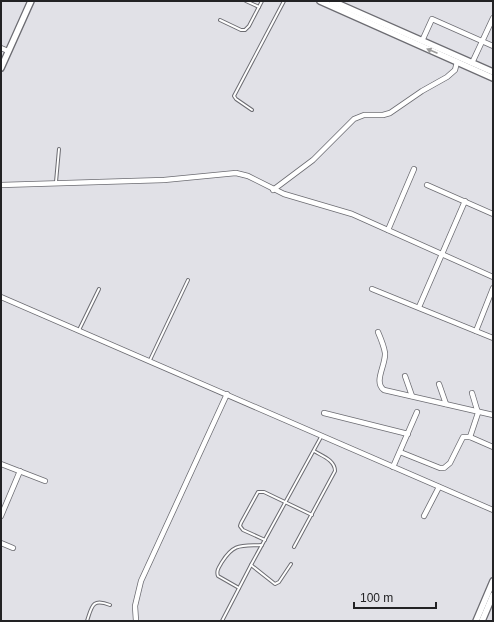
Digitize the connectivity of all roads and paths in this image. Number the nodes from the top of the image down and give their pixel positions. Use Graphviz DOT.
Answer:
graph roads {
  1 [pos="31,1"];
  2 [pos="246,1"];
  3 [pos="262,1"];
  4 [pos="284,1"];
  5 [pos="320,1"];
  6 [pos="332,1"];
  7 [pos="259,7"];
  8 [pos="493,18"];
  9 [pos="220,20"];
  10 [pos="422,41"];
  11 [pos="482,41"];
  12 [pos="493,46"];
  13 [pos="1,48"];
  14 [pos="8,52"];
  15 [pos="457,62"];
  16 [pos="472,63"];
  17 [pos="1,68"];
  18 [pos="493,72"];
  19 [pos="493,78"];
  20 [pos="252,110"];
  21 [pos="59,149"];
  22 [pos="414,170"];
  23 [pos="56,183"];
  24 [pos="1,185"];
  25 [pos="427,185"];
  26 [pos="273,190"];
  27 [pos="465,201"];
  28 [pos="493,214"];
  29 [pos="388,230"];
  30 [pos="442,255"];
  31 [pos="493,277"];
  32 [pos="188,280"];
  33 [pos="493,288"];
  34 [pos="99,289"];
  35 [pos="372,289"];
  36 [pos="1,297"];
  37 [pos="419,307"];
  38 [pos="79,331"];
  39 [pos="476,331"];
  40 [pos="378,332"];
  41 [pos="493,338"];
  42 [pos="150,361"];
  43 [pos="405,376"];
  44 [pos="439,384"];
  45 [pos="472,393"];
  46 [pos="227,394"];
  47 [pos="412,396"];
  48 [pos="446,404"];
  49 [pos="417,412"];
  50 [pos="324,413"];
  51 [pos="478,413"];
  52 [pos="493,415"];
  53 [pos="408,434"];
  54 [pos="322,436"];
  55 [pos="470,437"];
  56 [pos="493,447"];
  57 [pos="314,451"];
  58 [pos="400,452"];
  59 [pos="2,464"];
  60 [pos="393,467"];
  61 [pos="20,471"];
  62 [pos="45,481"];
  63 [pos="439,486"];
  64 [pos="286,502"];
  65 [pos="493,510"];
  66 [pos="312,515"];
  67 [pos="1,516"];
  68 [pos="424,516"];
  69 [pos="265,540"];
  70 [pos="1,543"];
  71 [pos="262,545"];
  72 [pos="294,547"];
  73 [pos="13,548"];
  74 [pos="291,564"];
  75 [pos="251,565"];
  76 [pos="493,581"];
  77 [pos="239,588"];
  78 [pos="493,595"];
  79 [pos="110,605"];
  80 [pos="87,621"];
  81 [pos="136,621"];
  82 [pos="222,621"];
  83 [pos="476,621"];
  84 [pos="482,621"];
  1 -- 14 [label="street"];
  2 -- 7 [label="lane"];
  3 -- 7 [label="lane"];
  4 -- 20 [label="lane"];
  15 -- 5 [label="street, one-way"];
  6 -- 10 [label="street"];
  7 -- 9 [label="lane"];
  8 -- 11 [label="street"];
  10 -- 11 [label="street"];
  10 -- 16 [label="street"];
  11 -- 12 [label="street"];
  11 -- 16 [label="street"];
  13 -- 14 [label="street"];
  14 -- 17 [label="street"];
  15 -- 19 [label="street"];
  15 -- 26 [label="street"];
  16 -- 18 [label="street"];
  21 -- 23 [label="lane"];
  22 -- 29 [label="street"];
  23 -- 24 [label="street"];
  23 -- 26 [label="street"];
  25 -- 27 [label="street"];
  26 -- 29 [label="street"];
  27 -- 28 [label="street"];
  27 -- 30 [label="street"];
  29 -- 30 [label="street"];
  30 -- 31 [label="street"];
  30 -- 37 [label="street"];
  32 -- 42 [label="lane"];
  33 -- 39 [label="street"];
  34 -- 38 [label="lane"];
  35 -- 37 [label="street"];
  36 -- 38 [label="street"];
  37 -- 39 [label="street"];
  38 -- 42 [label="street"];
  39 -- 41 [label="street"];
  40 -- 47 [label="street"];
  42 -- 46 [label="street"];
  43 -- 47 [label="street"];
  44 -- 48 [label="street"];
  45 -- 51 [label="street"];
  46 -- 54 [label="street"];
  46 -- 81 [label="street"];
  47 -- 48 [label="street"];
  48 -- 51 [label="street"];
  49 -- 53 [label="street"];
  50 -- 53 [label="street"];
  51 -- 52 [label="street"];
  51 -- 55 [label="street"];
  53 -- 58 [label="street"];
  54 -- 57 [label="lane"];
  54 -- 60 [label="street"];
  55 -- 56 [label="street"];
  55 -- 58 [label="street"];
  57 -- 64 [label="lane"];
  57 -- 66 [label="lane"];
  58 -- 60 [label="street"];
  59 -- 61 [label="street"];
  60 -- 63 [label="street"];
  61 -- 62 [label="street"];
  61 -- 67 [label="street"];
  63 -- 65 [label="street"];
  63 -- 68 [label="street"];
  64 -- 66 [label="lane"];
  64 -- 69 [label="lane"];
  64 -- 69 [label="lane"];
  66 -- 72 [label="lane"];
  69 -- 71 [label="lane"];
  70 -- 73 [label="street"];
  71 -- 75 [label="lane"];
  71 -- 77 [label="lane"];
  74 -- 75 [label="lane"];
  75 -- 77 [label="lane"];
  76 -- 83 [label="street"];
  77 -- 82 [label="lane"];
  78 -- 84 [label="street"];
  79 -- 80 [label="lane"];
}
